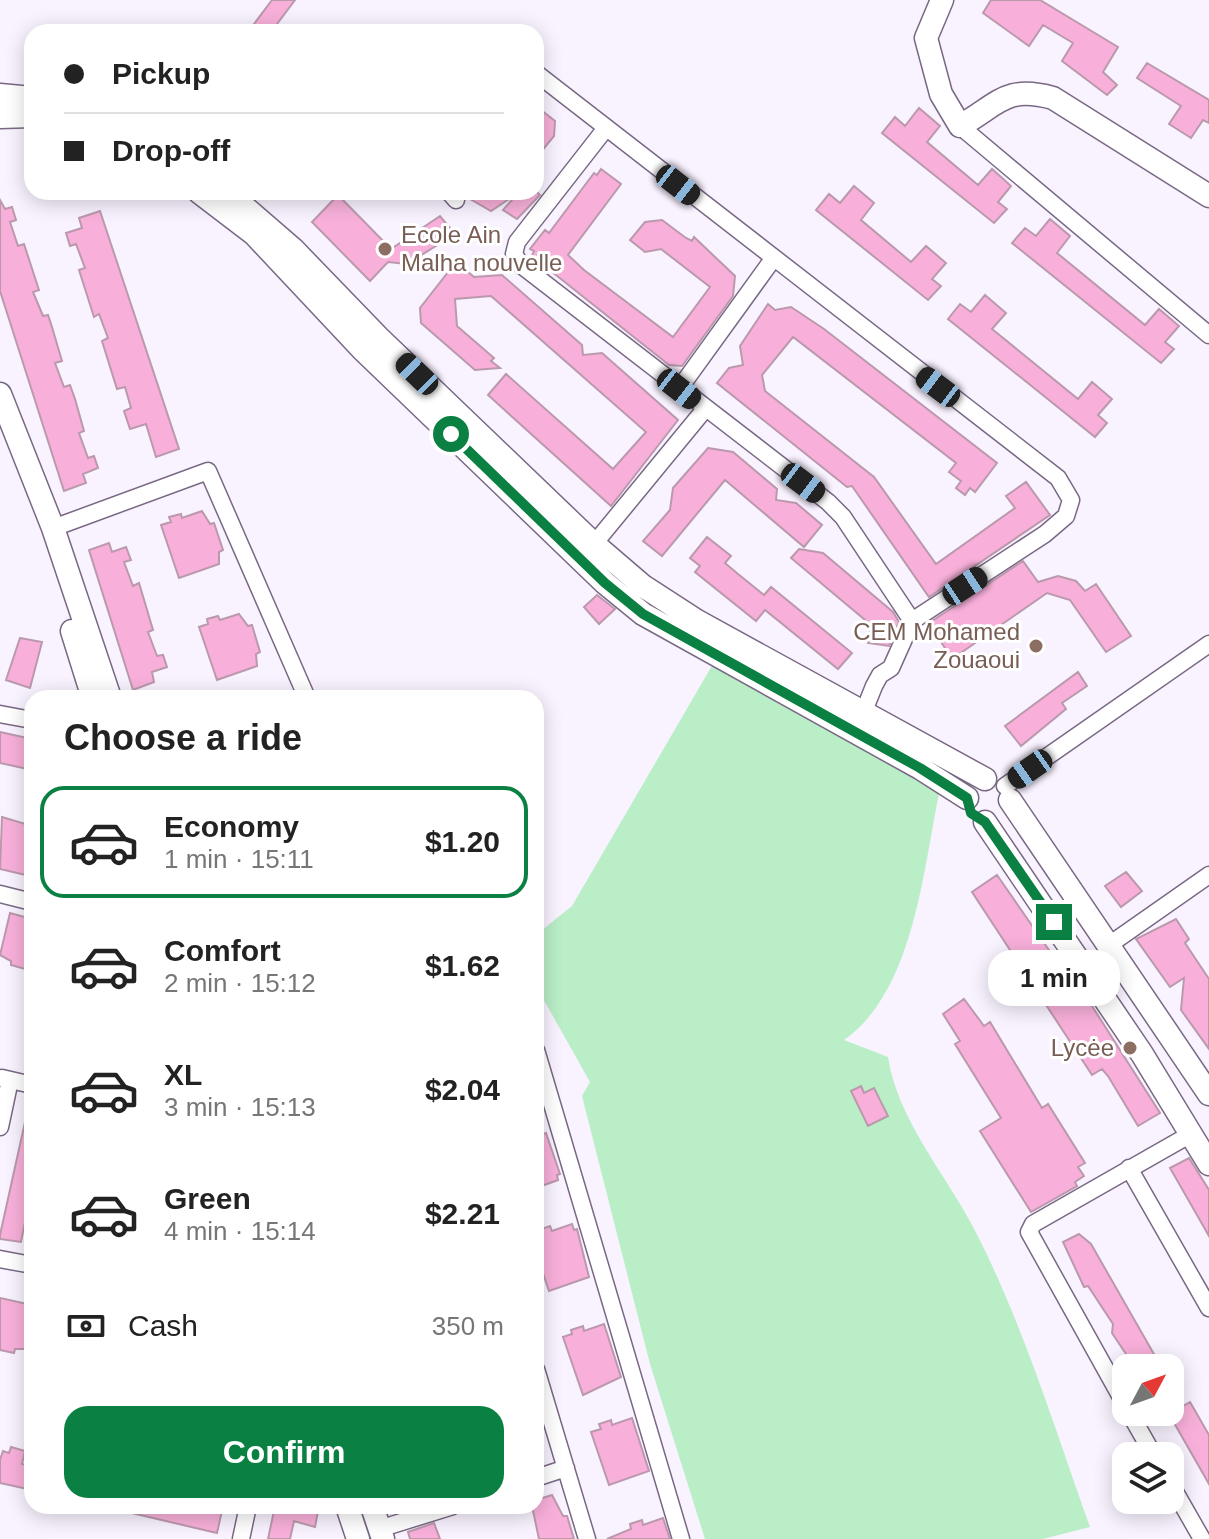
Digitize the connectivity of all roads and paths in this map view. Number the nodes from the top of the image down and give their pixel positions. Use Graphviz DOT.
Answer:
graph roads {
  1 [pos="942,0"];
  2 [pos="544,79"];
  3 [pos="0,95"];
  4 [pos="24,97"];
  5 [pos="24,116"];
  6 [pos="0,117"];
  7 [pos="960,126"];
  8 [pos="606,128"];
  9 [pos="1209,196"];
  10 [pos="209,200"];
  11 [pos="236,200"];
  12 [pos="773,259"];
  13 [pos="1209,335"];
  14 [pos="679,389"];
  15 [pos="0,394"];
  16 [pos="705,409"];
  17 [pos="35,487"];
  18 [pos="53,528"];
  19 [pos="594,544"];
  20 [pos="912,621"];
  21 [pos="1209,644"];
  22 [pos="91,690"];
  23 [pos="107,690"];
  24 [pos="304,690"];
  25 [pos="864,711"];
  26 [pos="0,714"];
  27 [pos="24,718"];
  28 [pos="1000,789"];
  29 [pos="967,798"];
  30 [pos="985,822"];
  31 [pos="1207,882"];
  32 [pos="0,894"];
  33 [pos="24,900"];
  34 [pos="1109,945"];
  35 [pos="544,1077"];
  36 [pos="5,1079"];
  37 [pos="1209,1094"];
  38 [pos="0,1127"];
  39 [pos="1191,1134"];
  40 [pos="1209,1164"];
  41 [pos="1129,1168"];
  42 [pos="0,1259"];
  43 [pos="24,1264"];
  44 [pos="1209,1308"];
  45 [pos="1112,1381"];
  46 [pos="544,1395"];
  47 [pos="566,1468"];
  48 [pos="544,1475"];
  49 [pos="1184,1508"];
  50 [pos="246,1514"];
  51 [pos="350,1514"];
  52 [pos="375,1514"];
  53 [pos="432,1514"];
  54 [pos="381,1534"];
  55 [pos="241,1539"];
  56 [pos="358,1539"];
  57 [pos="587,1539"];
  58 [pos="681,1539"];
  59 [pos="1202,1539"];
  1 -- 7 [label="main road"];
  2 -- 8 [label="street"];
  3 -- 4 [label="main road"];
  5 -- 6 [label="main road"];
  7 -- 9 [label="main road"];
  7 -- 13 [label="street"];
  8 -- 12 [label="street"];
  8 -- 14 [label="street"];
  10 -- 29 [label="main road"];
  11 -- 19 [label="main road"];
  12 -- 14 [label="street"];
  12 -- 20 [label="street"];
  14 -- 16 [label="street"];
  15 -- 17 [label="main road"];
  16 -- 19 [label="street"];
  16 -- 20 [label="street"];
  17 -- 18 [label="main road"];
  17 -- 22 [label="main road"];
  18 -- 23 [label="main road"];
  18 -- 24 [label="street"];
  19 -- 25 [label="main road"];
  20 -- 25 [label="street"];
  21 -- 28 [label="street"];
  25 -- 28 [label="main road"];
  26 -- 27 [label="street"];
  28 -- 29 [label="main road"];
  28 -- 30 [label="main road"];
  28 -- 34 [label="main road"];
  29 -- 30 [label="main road"];
  30 -- 39 [label="main road"];
  31 -- 34 [label="street"];
  32 -- 33 [label="street"];
  34 -- 37 [label="main road"];
  35 -- 58 [label="street"];
  36 -- 38 [label="street"];
  39 -- 40 [label="main road"];
  39 -- 41 [label="street"];
  41 -- 44 [label="street"];
  41 -- 45 [label="street"];
  42 -- 43 [label="street"];
  46 -- 47 [label="street"];
  47 -- 48 [label="street"];
  47 -- 57 [label="street"];
  49 -- 59 [label="street"];
  50 -- 55 [label="street"];
  51 -- 56 [label="main road"];
  52 -- 54 [label="main road"];
  53 -- 54 [label="street"];
}
